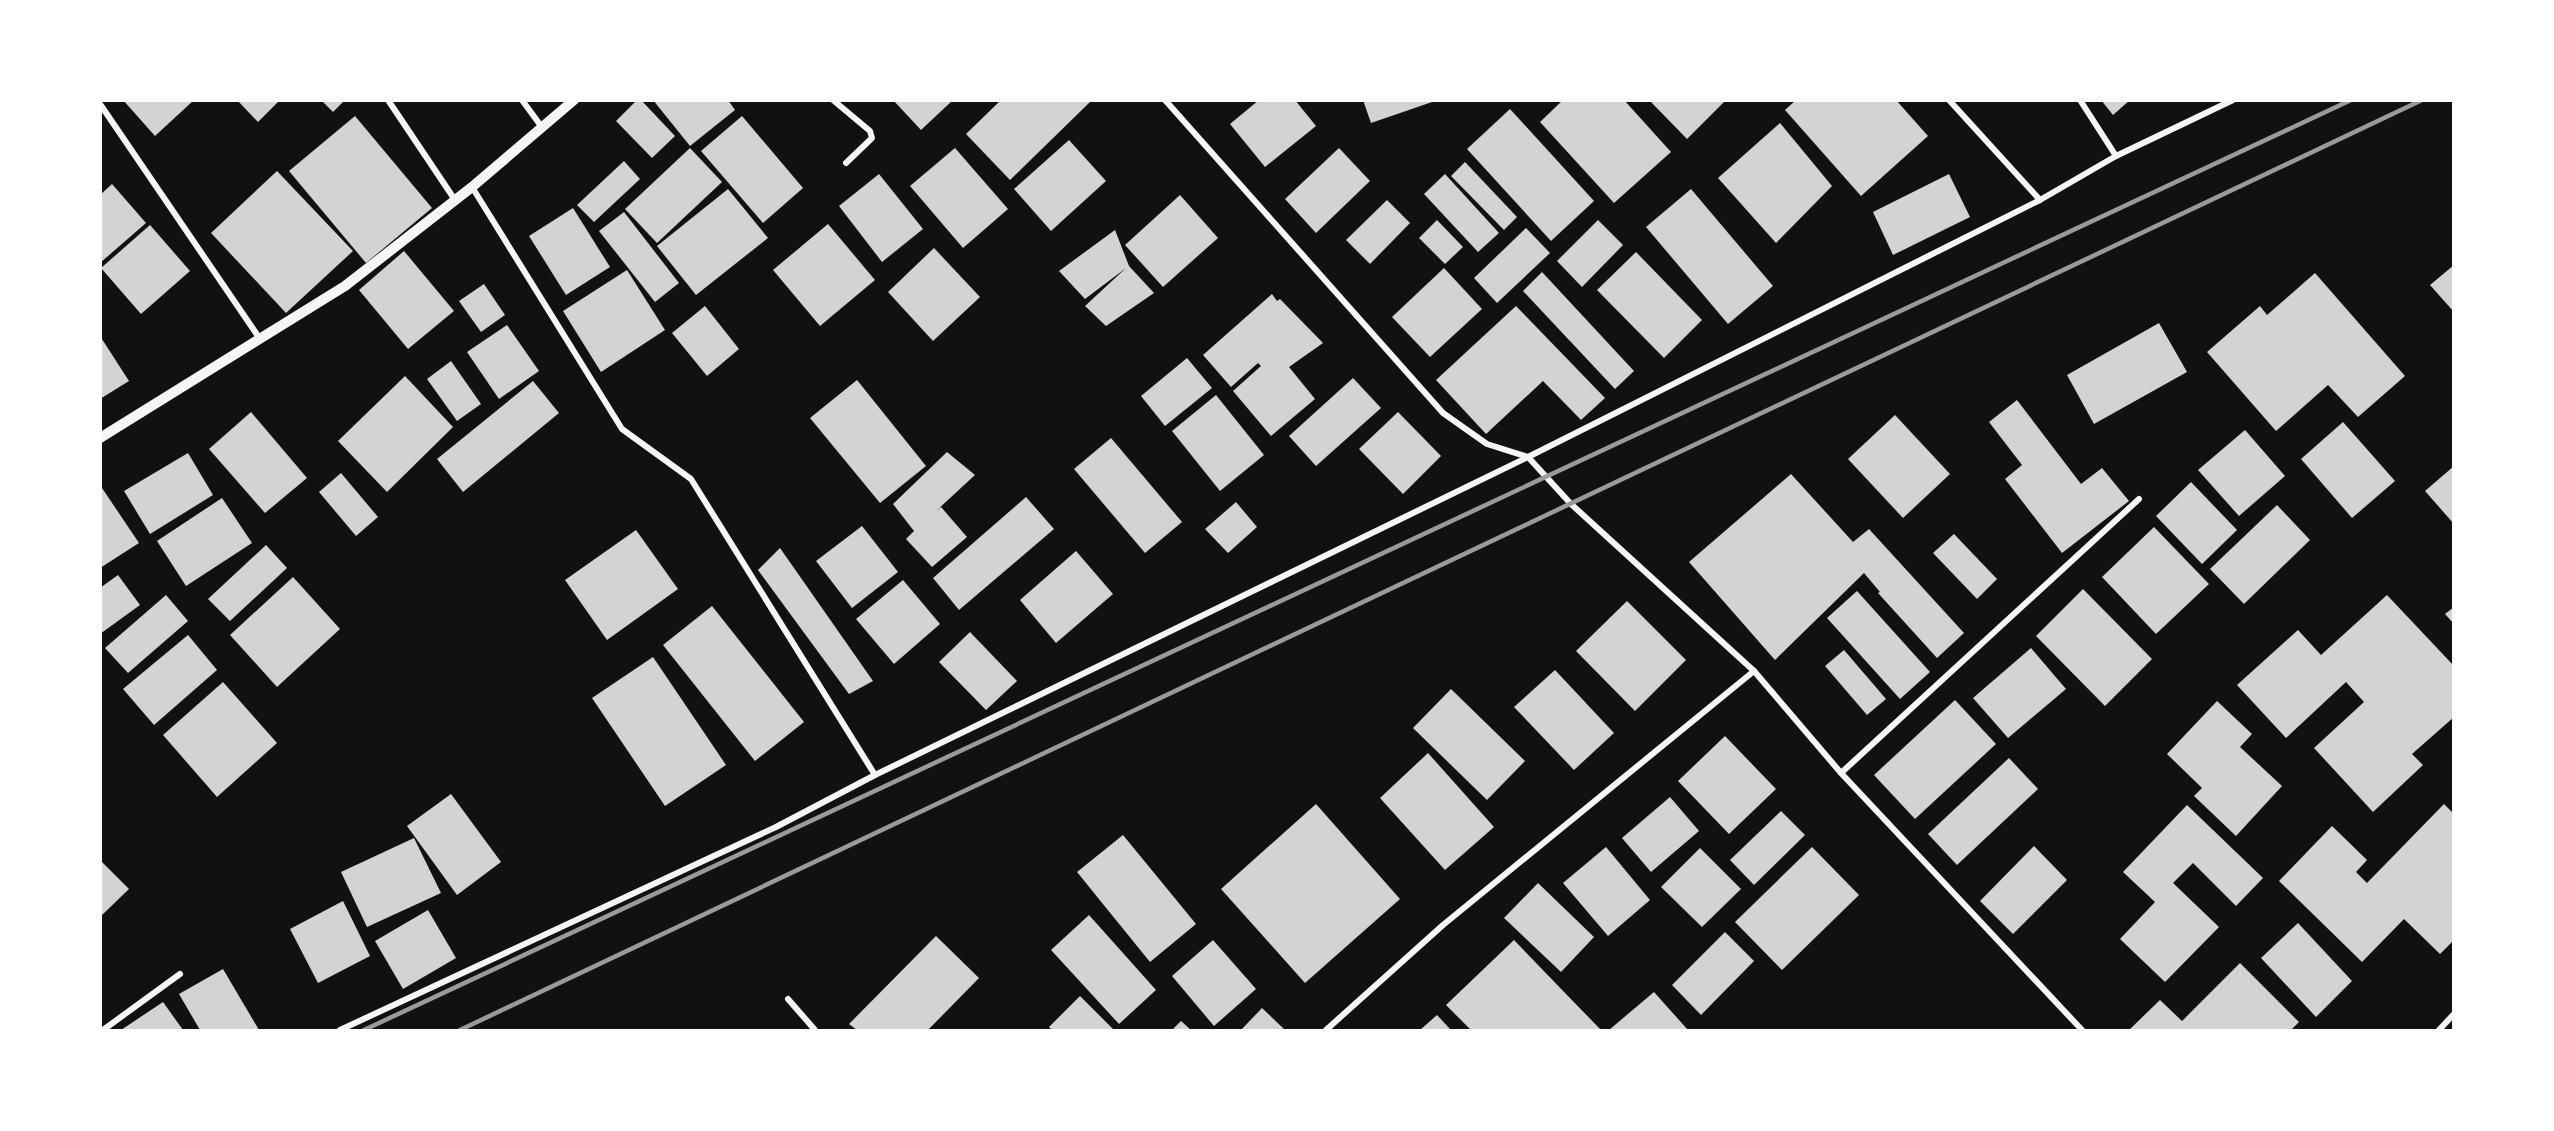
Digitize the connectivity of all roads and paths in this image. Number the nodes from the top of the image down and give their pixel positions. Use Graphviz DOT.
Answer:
graph roads {
  1 [pos="388,100"];
  2 [pos="522,100"];
  3 [pos="574,100"];
  4 [pos="833,100"];
  5 [pos="1165,100"];
  6 [pos="1949,100"];
  7 [pos="2080,100"];
  8 [pos="2233,100"];
  9 [pos="100,104"];
  10 [pos="541,126"];
  11 [pos="2116,156"];
  12 [pos="846,163"];
  13 [pos="472,187"];
  14 [pos="455,200"];
  15 [pos="2040,200"];
  16 [pos="260,339"];
  17 [pos="100,438"];
  18 [pos="1528,458"];
  19 [pos="2139,499"];
  20 [pos="1754,670"];
  21 [pos="1841,773"];
  22 [pos="876,775"];
  23 [pos="180,975"];
  24 [pos="788,999"];
  25 [pos="2454,1014"];
  26 [pos="103,1030"];
  27 [pos="340,1030"];
  28 [pos="815,1030"];
  29 [pos="1326,1030"];
  30 [pos="2082,1030"];
  31 [pos="2439,1030"];
  1 -- 14 [label="street"];
  2 -- 10 [label="street"];
  3 -- 10 [label="street"];
  4 -- 12 [label="street"];
  5 -- 18 [label="street"];
  6 -- 15 [label="street"];
  7 -- 11 [label="street"];
  8 -- 11 [label="street"];
  9 -- 16 [label="street"];
  10 -- 13 [label="street"];
  11 -- 15 [label="street"];
  13 -- 14 [label="street"];
  13 -- 22 [label="street"];
  14 -- 16 [label="street"];
  15 -- 18 [label="street"];
  16 -- 17 [label="street"];
  18 -- 20 [label="street"];
  18 -- 22 [label="street"];
  19 -- 21 [label="street"];
  20 -- 21 [label="street"];
  20 -- 29 [label="street"];
  21 -- 30 [label="street"];
  22 -- 27 [label="street"];
  23 -- 26 [label="street"];
  24 -- 28 [label="street"];
  25 -- 31 [label="street"];
}
